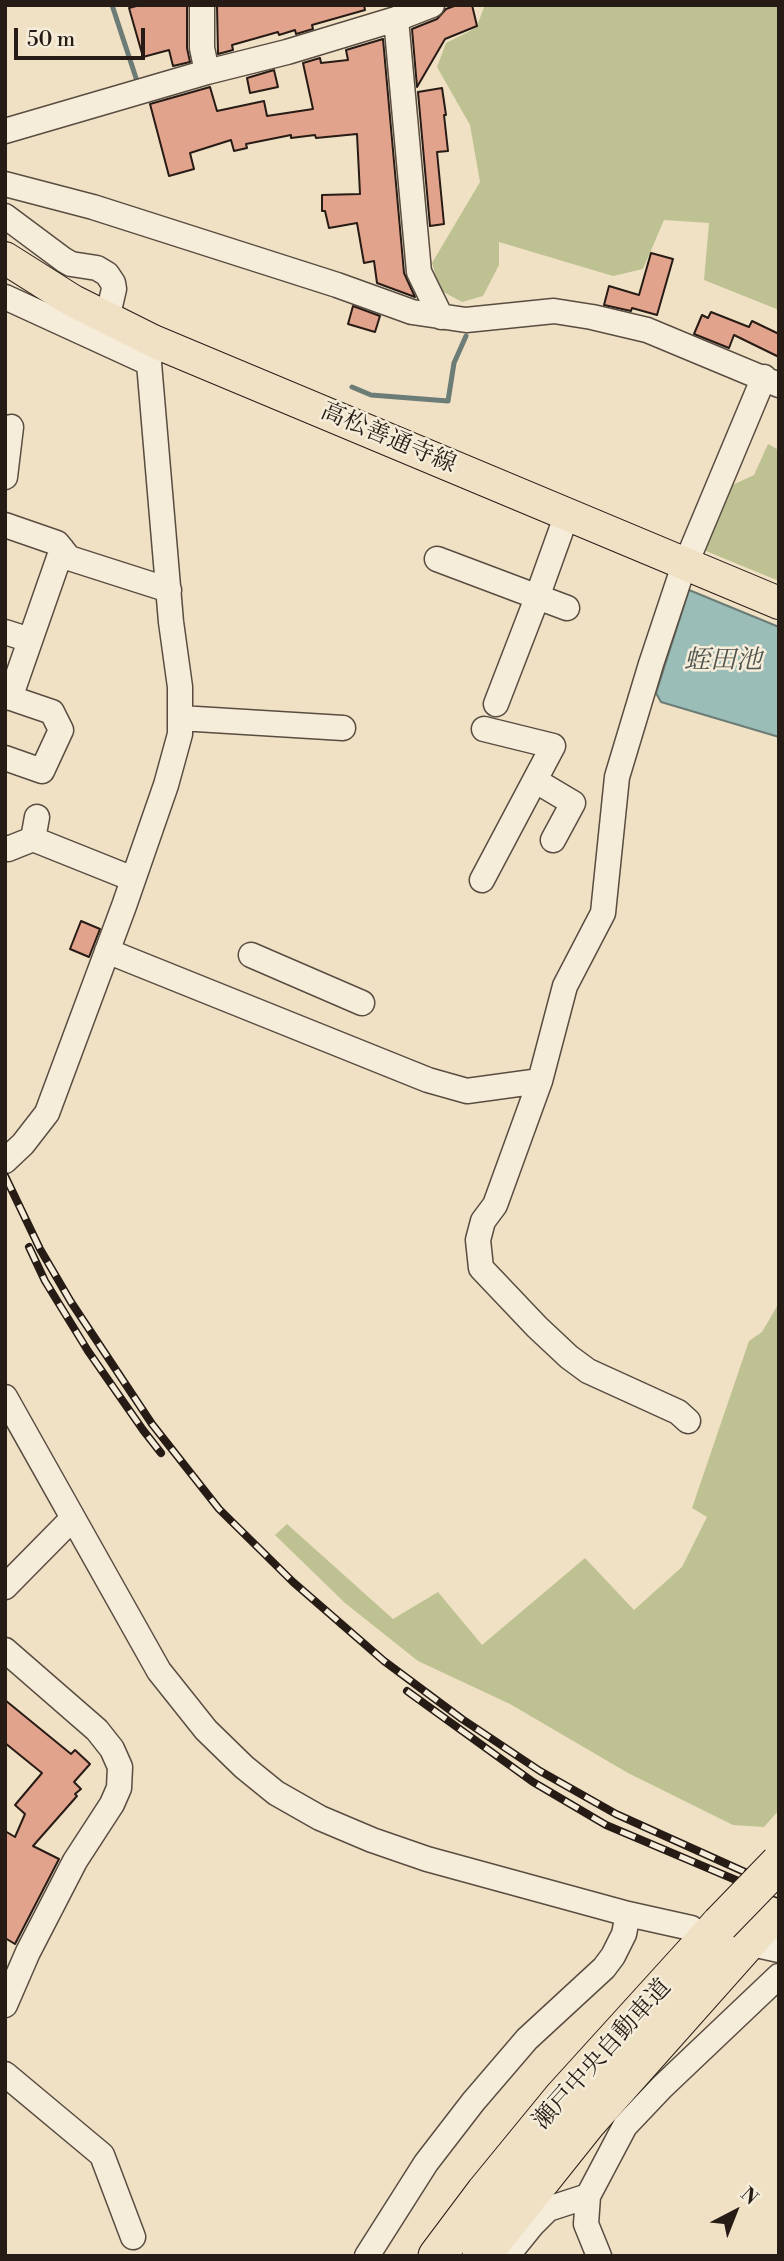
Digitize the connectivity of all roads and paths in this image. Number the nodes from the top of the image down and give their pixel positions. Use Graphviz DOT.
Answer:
graph roads {
  1 [pos="202,5"];
  2 [pos="432,5"];
  3 [pos="396,19"];
  4 [pos="207,72"];
  5 [pos="5,131"];
  6 [pos="5,184"];
  7 [pos="5,215"];
  8 [pos="5,258"];
  9 [pos="5,297"];
  10 [pos="441,317"];
  11 [pos="107,319"];
  12 [pos="151,352"];
  13 [pos="772,381"];
  14 [pos="17,443"];
  15 [pos="5,477"];
  16 [pos="567,514"];
  17 [pos="5,525"];
  18 [pos="62,550"];
  19 [pos="437,559"];
  20 [pos="685,564"];
  21 [pos="169,590"];
  22 [pos="538,597"];
  23 [pos="779,603"];
  24 [pos="567,608"];
  25 [pos="5,632"];
  26 [pos="30,640"];
  27 [pos="8,697"];
  28 [pos="496,704"];
  29 [pos="180,718"];
  30 [pos="343,728"];
  31 [pos="484,729"];
  32 [pos="5,758"];
  33 [pos="536,781"];
  34 [pos="553,840"];
  35 [pos="5,848"];
  36 [pos="133,879"];
  37 [pos="482,880"];
  38 [pos="107,951"];
  39 [pos="251,955"];
  40 [pos="362,1003"];
  41 [pos="540,1081"];
  42 [pos="5,1161"];
  43 [pos="5,1397"];
  44 [pos="688,1421"];
  45 [pos="73,1518"];
  46 [pos="5,1587"];
  47 [pos="5,1650"];
  48 [pos="779,1863"];
  49 [pos="779,1907"];
  50 [pos="628,1913"];
  51 [pos="741,1937"];
  52 [pos="779,1976"];
  53 [pos="5,2005"];
  54 [pos="5,2074"];
  55 [pos="588,2196"];
  56 [pos="133,2237"];
  57 [pos="367,2256"];
  58 [pos="437,2256"];
  59 [pos="481,2256"];
  60 [pos="508,2256"];
  61 [pos="598,2256"];
  1 -- 4 [label="street"];
  2 -- 3 [label="street"];
  3 -- 4 [label="street"];
  3 -- 10 [label="street"];
  4 -- 5 [label="street"];
  6 -- 10 [label="street"];
  7 -- 11 [label="street"];
  8 -- 11 [label="main road, 高松善通寺線"];
  9 -- 12 [label="street"];
  10 -- 13 [label="street"];
  11 -- 12 [label="main road, 高松善通寺線"];
  12 -- 16 [label="main road, 高松善通寺線"];
  12 -- 21 [label="street"];
  13 -- 20 [label="street"];
  14 -- 15 [label="street"];
  16 -- 20 [label="main road, 高松善通寺線"];
  16 -- 22 [label="street"];
  17 -- 18 [label="street"];
  18 -- 21 [label="street"];
  18 -- 26 [label="street"];
  19 -- 22 [label="street"];
  20 -- 23 [label="main road, 高松善通寺線"];
  20 -- 41 [label="street"];
  21 -- 29 [label="street"];
  22 -- 24 [label="street"];
  22 -- 28 [label="street"];
  25 -- 26 [label="street"];
  26 -- 27 [label="street"];
  27 -- 32 [label="street"];
  29 -- 30 [label="street"];
  29 -- 36 [label="street"];
  31 -- 33 [label="street"];
  33 -- 34 [label="street"];
  33 -- 37 [label="street"];
  35 -- 36 [label="street"];
  36 -- 38 [label="street"];
  38 -- 41 [label="street"];
  38 -- 42 [label="street"];
  39 -- 40 [label="street"];
  41 -- 44 [label="street"];
  43 -- 45 [label="street"];
  45 -- 46 [label="street"];
  45 -- 50 [label="street"];
  47 -- 53 [label="street"];
  48 -- 51 [label="highway, 瀬戸中央自動車道, bridge"];
  49 -- 51 [label="highway, 瀬戸中央自動車道"];
  50 -- 51 [label="street"];
  50 -- 57 [label="street"];
  51 -- 58 [label="highway, 瀬戸中央自動車道"];
  51 -- 59 [label="highway, 瀬戸中央自動車道"];
  52 -- 55 [label="street"];
  54 -- 56 [label="street"];
  55 -- 60 [label="street"];
  55 -- 61 [label="street"];
}
